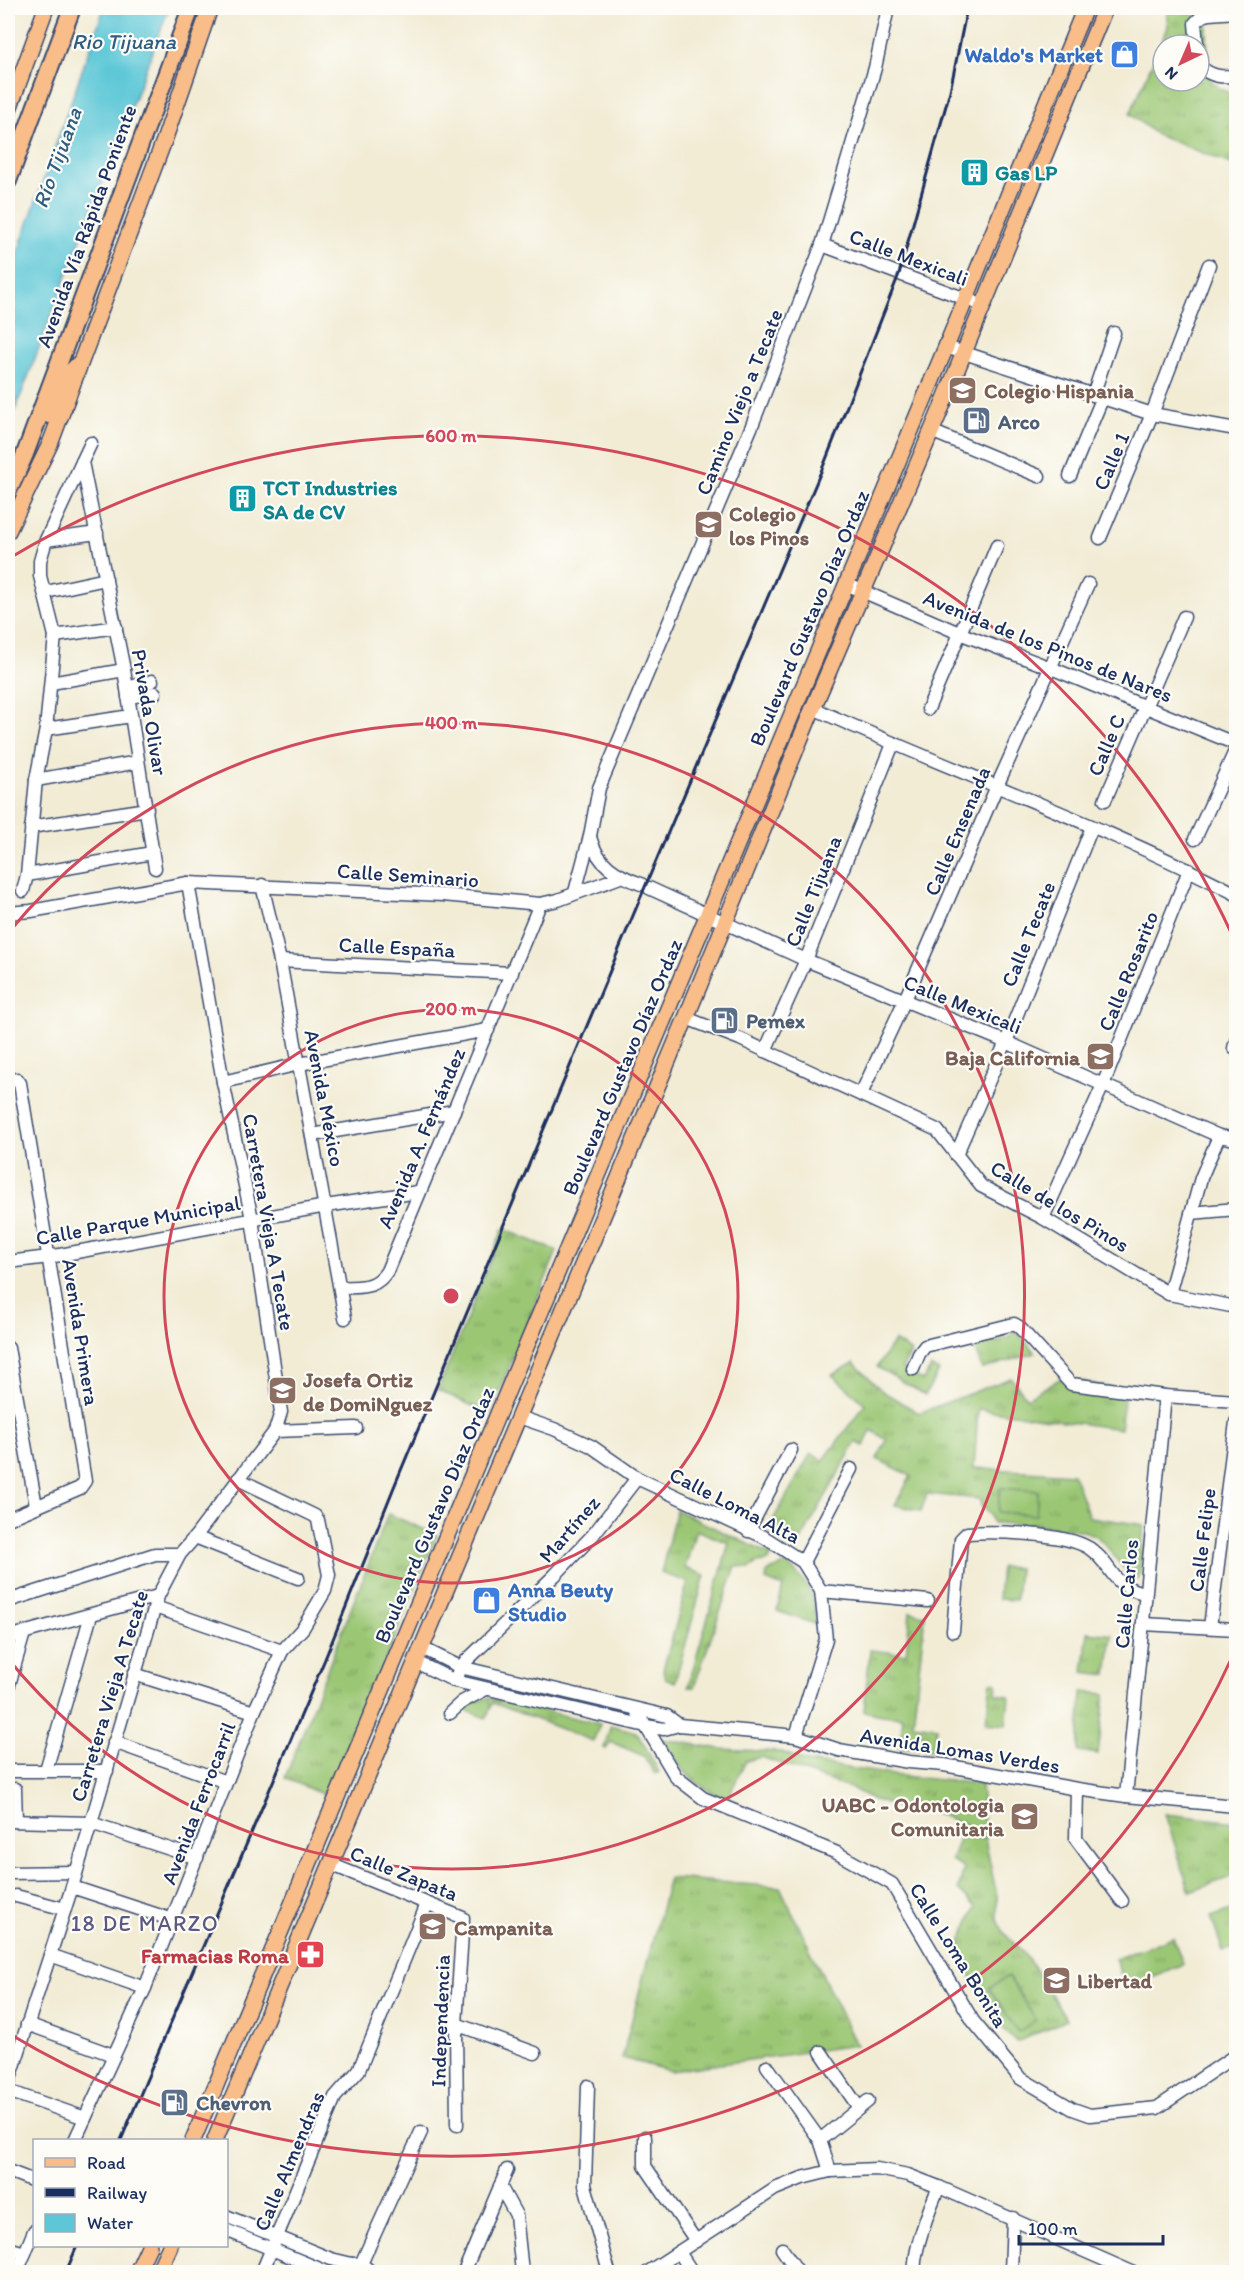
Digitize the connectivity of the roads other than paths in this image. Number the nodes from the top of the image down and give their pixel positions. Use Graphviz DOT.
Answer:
graph roads {
  1 [pos="46,8"];
  2 [pos="72,8"];
  3 [pos="191,8"];
  4 [pos="201,8"];
  5 [pos="210,8"];
  6 [pos="888,8"];
  7 [pos="1085,8"];
  8 [pos="1105,8"];
  9 [pos="1236,12"];
  10 [pos="1196,33"];
  11 [pos="173,57"];
  12 [pos="1211,75"];
  13 [pos="1236,76"];
  14 [pos="45,83"];
  15 [pos="8,112"];
  16 [pos="8,150"];
  17 [pos="8,181"];
  18 [pos="822,246"];
  19 [pos="1209,265"];
  20 [pos="965,299"];
  21 [pos="982,305"];
  22 [pos="1114,333"];
  23 [pos="946,347"];
  24 [pos="963,354"];
  25 [pos="78,365"];
  26 [pos="1097,397"];
  27 [pos="1152,414"];
  28 [pos="1236,429"];
  29 [pos="931,431"];
  30 [pos="91,443"];
  31 [pos="25,454"];
  32 [pos="82,462"];
  33 [pos="1039,476"];
  34 [pos="1070,476"];
  35 [pos="8,492"];
  36 [pos="8,531"];
  37 [pos="97,533"];
  38 [pos="1100,538"];
  39 [pos="46,540"];
  40 [pos="997,546"];
  41 [pos="106,579"];
  42 [pos="846,584"];
  43 [pos="1088,584"];
  44 [pos="863,591"];
  45 [pos="46,592"];
  46 [pos="1184,617"];
  47 [pos="116,627"];
  48 [pos="959,633"];
  49 [pos="55,636"];
  50 [pos="1051,668"];
  51 [pos="124,670"];
  52 [pos="51,683"];
  53 [pos="148,688"];
  54 [pos="128,692"];
  55 [pos="1144,705"];
  56 [pos="813,708"];
  57 [pos="928,709"];
  58 [pos="131,716"];
  59 [pos="46,729"];
  60 [pos="893,744"];
  61 [pos="1236,747"];
  62 [pos="138,762"];
  63 [pos="36,780"];
  64 [pos="997,786"];
  65 [pos="1105,800"];
  66 [pos="147,809"];
  67 [pos="31,827"];
  68 [pos="1092,827"];
  69 [pos="590,836"];
  70 [pos="1195,839"];
  71 [pos="152,853"];
  72 [pos="155,868"];
  73 [pos="1190,870"];
  74 [pos="27,875"];
  75 [pos="620,877"];
  76 [pos="188,883"];
  77 [pos="262,885"];
  78 [pos="23,891"];
  79 [pos="574,892"];
  80 [pos="1236,894"];
  81 [pos="540,904"];
  82 [pos="8,913"];
  83 [pos="708,916"];
  84 [pos="724,923"];
  85 [pos="806,960"];
  86 [pos="280,961"];
  87 [pos="512,973"];
  88 [pos="904,1002"];
  89 [pos="686,1018"];
  90 [pos="488,1030"];
  91 [pos="1006,1042"];
  92 [pos="765,1051"];
  93 [pos="299,1064"];
  94 [pos="12,1080"];
  95 [pos="223,1082"];
  96 [pos="1103,1085"];
  97 [pos="861,1094"];
  98 [pos="454,1111"];
  99 [pos="312,1135"];
  100 [pos="1219,1136"];
  101 [pos="1236,1139"];
  102 [pos="956,1155"];
  103 [pos="418,1192"];
  104 [pos="326,1206"];
  105 [pos="1236,1209"];
  106 [pos="1191,1213"];
  107 [pos="1043,1218"];
  108 [pos="252,1219"];
  109 [pos="49,1257"];
  110 [pos="8,1262"];
  111 [pos="560,1269"];
  112 [pos="576,1277"];
  113 [pos="340,1288"];
  114 [pos="1169,1294"];
  115 [pos="1236,1307"];
  116 [pos="345,1318"];
  117 [pos="8,1348"];
  118 [pos="914,1369"];
  119 [pos="1165,1396"];
  120 [pos="1236,1401"];
  121 [pos="519,1417"];
  122 [pos="1236,1422"];
  123 [pos="356,1428"];
  124 [pos="275,1431"];
  125 [pos="791,1450"];
  126 [pos="851,1469"];
  127 [pos="637,1478"];
  128 [pos="238,1479"];
  129 [pos="36,1506"];
  130 [pos="8,1519"];
  131 [pos="748,1531"];
  132 [pos="195,1537"];
  133 [pos="180,1554"];
  134 [pos="803,1562"];
  135 [pos="298,1578"];
  136 [pos="821,1591"];
  137 [pos="1144,1593"];
  138 [pos="8,1600"];
  139 [pos="928,1601"];
  140 [pos="156,1602"];
  141 [pos="91,1615"];
  142 [pos="1143,1624"];
  143 [pos="1210,1627"];
  144 [pos="1236,1629"];
  145 [pos="953,1631"];
  146 [pos="24,1633"];
  147 [pos="8,1637"];
  148 [pos="282,1651"];
  149 [pos="419,1655"];
  150 [pos="460,1667"];
  151 [pos="134,1674"];
  152 [pos="454,1681"];
  153 [pos="8,1688"];
  154 [pos="486,1689"];
  155 [pos="636,1710"];
  156 [pos="254,1712"];
  157 [pos="450,1713"];
  158 [pos="679,1725"];
  159 [pos="646,1726"];
  160 [pos="796,1736"];
  161 [pos="114,1742"];
  162 [pos="46,1770"];
  163 [pos="8,1771"];
  164 [pos="107,1771"];
  165 [pos="226,1782"];
  166 [pos="15,1789"];
  167 [pos="1077,1790"];
  168 [pos="1126,1796"];
  169 [pos="1236,1806"];
  170 [pos="12,1821"];
  171 [pos="91,1822"];
  172 [pos="197,1858"];
  173 [pos="330,1864"];
  174 [pos="76,1872"];
  175 [pos="8,1873"];
  176 [pos="72,1887"];
  177 [pos="16,1896"];
  178 [pos="1122,1901"];
  179 [pos="427,1904"];
  180 [pos="65,1909"];
  181 [pos="463,1918"];
  182 [pos="173,1920"];
  183 [pos="50,1955"];
  184 [pos="145,1988"];
  185 [pos="27,2024"];
  186 [pos="456,2024"];
  187 [pos="13,2046"];
  188 [pos="820,2052"];
  189 [pos="535,2053"];
  190 [pos="113,2055"];
  191 [pos="1236,2055"];
  192 [pos="767,2066"];
  193 [pos="8,2085"];
  194 [pos="588,2086"];
  195 [pos="8,2091"];
  196 [pos="85,2118"];
  197 [pos="457,2125"];
  198 [pos="421,2132"];
  199 [pos="645,2137"];
  200 [pos="75,2139"];
  201 [pos="193,2139"];
  202 [pos="214,2139"];
  203 [pos="820,2140"];
  204 [pos="507,2170"];
  205 [pos="8,2171"];
  206 [pos="830,2171"];
  207 [pos="33,2181"];
  208 [pos="500,2186"];
  209 [pos="939,2187"];
  210 [pos="228,2217"];
  211 [pos="1013,2218"];
  212 [pos="228,2231"];
  213 [pos="33,2233"];
  214 [pos="277,2238"];
  215 [pos="696,2241"];
  216 [pos="8,2247"];
  217 [pos="149,2247"];
  218 [pos="170,2247"];
  219 [pos="782,2249"];
  220 [pos="272,2250"];
  221 [pos="679,2252"];
  222 [pos="25,2253"];
  223 [pos="365,2269"];
  224 [pos="17,2272"];
  225 [pos="137,2272"];
  226 [pos="158,2272"];
  227 [pos="262,2272"];
  228 [pos="327,2272"];
  229 [pos="342,2272"];
  230 [pos="464,2272"];
  231 [pos="522,2272"];
  232 [pos="609,2272"];
  233 [pos="648,2272"];
  234 [pos="692,2272"];
  235 [pos="798,2272"];
  236 [pos="915,2272"];
  237 [pos="1011,2272"];
  238 [pos="1132,2272"];
  1 -- 15 [label="main road"];
  2 -- 14 [label="highway"];
  3 -- 11 [label="highway, Avenida Vía Rápida Poniente"];
  4 -- 11 [label="highway"];
  5 -- 25 [label="main road"];
  6 -- 18 [label="street, Camino Viejo a Tecate"];
  7 -- 20 [label="main road, Boulevard Gustavo Díaz Ordaz"];
  8 -- 21 [label="main road, Boulevard Gustavo Díaz Ordaz"];
  9 -- 10 [label="street"];
  11 -- 31 [label="highway, Avenida Vía Rápida Poniente"];
  12 -- 13 [label="street"];
  14 -- 16 [label="highway"];
  14 -- 17 [label="highway"];
  18 -- 20 [label="street, Calle Mexicali"];
  18 -- 69 [label="street, Camino Viejo a Tecate"];
  19 -- 27 [label="street, Calle 1"];
  20 -- 21 [label="street, Calle Mexicali"];
  20 -- 23 [label="main road, Boulevard Gustavo Díaz Ordaz"];
  21 -- 24 [label="main road, Boulevard Gustavo Díaz Ordaz"];
  22 -- 26 [label="street"];
  23 -- 24 [label="street"];
  23 -- 42 [label="main road, Boulevard Gustavo Díaz Ordaz"];
  24 -- 26 [label="street"];
  24 -- 29 [label="main road, Boulevard Gustavo Díaz Ordaz"];
  25 -- 31 [label="highway"];
  25 -- 36 [label="main road"];
  26 -- 27 [label="street"];
  26 -- 34 [label="street"];
  27 -- 28 [label="street"];
  27 -- 38 [label="street, Calle 1"];
  29 -- 33 [label="street"];
  29 -- 44 [label="main road, Boulevard Gustavo Díaz Ordaz"];
  30 -- 32 [label="street"];
  31 -- 35 [label="highway, Avenida Vía Rápida Poniente"];
  32 -- 37 [label="street, Privada Olivar"];
  32 -- 39 [label="street"];
  37 -- 39 [label="street"];
  37 -- 41 [label="street, Privada Olivar"];
  39 -- 45 [label="street"];
  40 -- 48 [label="street"];
  41 -- 45 [label="street"];
  41 -- 47 [label="street, Privada Olivar"];
  42 -- 44 [label="street, Avenida de los Pinos de Nares"];
  42 -- 83 [label="main road, Boulevard Gustavo Díaz Ordaz"];
  43 -- 50 [label="street, Calle Ensenada"];
  44 -- 48 [label="street, Avenida de los Pinos de Nares"];
  44 -- 56 [label="main road, Boulevard Gustavo Díaz Ordaz"];
  45 -- 49 [label="street"];
  46 -- 55 [label="street, Calle C"];
  47 -- 49 [label="street"];
  47 -- 51 [label="street, Privada Olivar"];
  48 -- 50 [label="street, Avenida de los Pinos de Nares"];
  48 -- 57 [label="street"];
  49 -- 52 [label="street"];
  50 -- 55 [label="street, Avenida de los Pinos de Nares"];
  50 -- 64 [label="street, Calle Ensenada"];
  51 -- 52 [label="street"];
  51 -- 54 [label="street, Privada Olivar"];
  52 -- 59 [label="street"];
  53 -- 54 [label="street"];
  54 -- 58 [label="street, Privada Olivar"];
  55 -- 61 [label="street, Avenida de los Pinos de Nares"];
  55 -- 65 [label="street, Calle C"];
  56 -- 60 [label="street"];
  56 -- 84 [label="main road, Boulevard Gustavo Díaz Ordaz"];
  58 -- 59 [label="street"];
  58 -- 62 [label="street, Privada Olivar"];
  59 -- 63 [label="street"];
  60 -- 64 [label="street"];
  60 -- 85 [label="street, Calle Tijuana"];
  61 -- 70 [label="street"];
  62 -- 63 [label="street"];
  62 -- 66 [label="street, Privada Olivar"];
  63 -- 67 [label="street"];
  64 -- 68 [label="street"];
  64 -- 88 [label="street, Calle Ensenada"];
  66 -- 67 [label="street"];
  66 -- 71 [label="street, Privada Olivar"];
  67 -- 74 [label="street"];
  68 -- 73 [label="street"];
  68 -- 91 [label="street, Calle Tecate"];
  69 -- 75 [label="street"];
  69 -- 79 [label="street, Camino Viejo a Tecate"];
  71 -- 72 [label="street, Privada Olivar"];
  71 -- 74 [label="street"];
  73 -- 80 [label="street"];
  73 -- 96 [label="street, Calle Rosarito"];
  74 -- 78 [label="street"];
  75 -- 79 [label="street, Calle Seminario"];
  75 -- 83 [label="street"];
  76 -- 77 [label="street, Calle Seminario"];
  76 -- 82 [label="street, Calle Seminario"];
  76 -- 95 [label="street, Carretera Vieja A Tecate"];
  77 -- 81 [label="street, Calle Seminario"];
  77 -- 86 [label="street, Avenida México"];
  79 -- 81 [label="street, Calle Seminario"];
  81 -- 87 [label="street, Avenida A. Fernández"];
  83 -- 84 [label="street, Calle Mexicali"];
  83 -- 111 [label="main road, Boulevard Gustavo Díaz Ordaz"];
  84 -- 85 [label="street, Calle Mexicali"];
  84 -- 89 [label="main road, Boulevard Gustavo Díaz Ordaz"];
  85 -- 88 [label="street, Calle Mexicali"];
  85 -- 92 [label="street, Calle Tijuana"];
  86 -- 87 [label="street, Calle España"];
  86 -- 93 [label="street, Avenida México"];
  87 -- 90 [label="street, Avenida A. Fernández"];
  88 -- 91 [label="street, Calle Mexicali"];
  88 -- 97 [label="street, Calle Ensenada"];
  89 -- 92 [label="street, Calle de los Pinos"];
  89 -- 112 [label="main road, Boulevard Gustavo Díaz Ordaz"];
  90 -- 93 [label="street"];
  90 -- 98 [label="street, Avenida A. Fernández"];
  91 -- 96 [label="street, Calle Mexicali"];
  91 -- 102 [label="street, Calle Tecate"];
  92 -- 97 [label="street, Calle de los Pinos"];
  93 -- 95 [label="street"];
  93 -- 99 [label="street, Avenida México"];
  94 -- 109 [label="street, Avenida Primera"];
  95 -- 108 [label="street, Carretera Vieja A Tecate"];
  96 -- 100 [label="street, Calle Mexicali"];
  96 -- 107 [label="street, Calle Rosarito"];
  97 -- 102 [label="street, Calle de los Pinos"];
  98 -- 99 [label="street"];
  98 -- 103 [label="street, Avenida A. Fernández"];
  99 -- 104 [label="street, Avenida México"];
  100 -- 101 [label="street, Calle Mexicali"];
  100 -- 106 [label="street"];
  102 -- 107 [label="street, Calle de los Pinos"];
  103 -- 104 [label="street, Calle Parque Municipal"];
  103 -- 113 [label="street, Avenida A. Fernández"];
  104 -- 108 [label="street, Calle Parque Municipal"];
  104 -- 113 [label="street, Avenida México"];
  105 -- 106 [label="street"];
  106 -- 114 [label="street"];
  107 -- 114 [label="street, Calle de los Pinos"];
  108 -- 109 [label="street, Calle Parque Municipal"];
  108 -- 124 [label="street, Carretera Vieja A Tecate"];
  109 -- 110 [label="street, Calle Parque Municipal"];
  109 -- 129 [label="street, Avenida Primera"];
  111 -- 112 [label="main road"];
  111 -- 201 [label="main road, Boulevard Gustavo Díaz Ordaz"];
  112 -- 121 [label="main road, Boulevard Gustavo Díaz Ordaz"];
  113 -- 116 [label="street, Avenida México"];
  114 -- 115 [label="street, Calle de los Pinos"];
  117 -- 129 [label="street"];
  118 -- 119 [label="street"];
  119 -- 120 [label="street"];
  119 -- 137 [label="street, Calle Carlos"];
  121 -- 127 [label="street, Calle Loma Alta"];
  121 -- 149 [label="main road, Boulevard Gustavo Díaz Ordaz"];
  122 -- 143 [label="street, Calle Felipe"];
  123 -- 124 [label="street"];
  124 -- 128 [label="street, Carretera Vieja A Tecate"];
  125 -- 131 [label="street"];
  126 -- 134 [label="street"];
  127 -- 131 [label="street, Calle Loma Alta"];
  127 -- 150 [label="street, Martínez"];
  128 -- 132 [label="street, Carretera Vieja A Tecate"];
  128 -- 148 [label="street, Avenida Ferrocarril"];
  129 -- 130 [label="street"];
  131 -- 134 [label="street, Calle Loma Alta"];
  132 -- 133 [label="street, Carretera Vieja A Tecate"];
  132 -- 135 [label="street"];
  133 -- 138 [label="street"];
  133 -- 140 [label="street, Carretera Vieja A Tecate"];
  134 -- 136 [label="street, Calle Loma Alta"];
  136 -- 139 [label="street"];
  136 -- 160 [label="street, Calle Loma Alta"];
  137 -- 142 [label="street, Calle Carlos"];
  137 -- 145 [label="street"];
  140 -- 141 [label="street"];
  140 -- 148 [label="street"];
  140 -- 151 [label="street, Carretera Vieja A Tecate"];
  141 -- 146 [label="street"];
  141 -- 162 [label="street"];
  142 -- 143 [label="street"];
  142 -- 168 [label="street, Calle Carlos"];
  143 -- 144 [label="street"];
  146 -- 147 [label="street"];
  146 -- 153 [label="street"];
  148 -- 156 [label="street, Avenida Ferrocarril"];
  149 -- 150 [label="street, Avenida Lomas Verdes"];
  149 -- 152 [label="street, Avenida Lomas Verdes"];
  149 -- 173 [label="main road, Boulevard Gustavo Díaz Ordaz"];
  150 -- 152 [label="street, Martínez"];
  150 -- 155 [label="street, Avenida Lomas Verdes"];
  151 -- 156 [label="street"];
  151 -- 161 [label="street, Carretera Vieja A Tecate"];
  152 -- 154 [label="street, Avenida Lomas Verdes"];
  154 -- 157 [label="street"];
  154 -- 159 [label="street, Avenida Lomas Verdes"];
  155 -- 158 [label="street, Avenida Lomas Verdes"];
  155 -- 159 [label="street, Calle Loma Bonita"];
  156 -- 165 [label="street, Avenida Ferrocarril"];
  158 -- 159 [label="street, Avenida Lomas Verdes"];
  158 -- 160 [label="street, Avenida Lomas Verdes"];
  159 -- 191 [label="street, Calle Loma Bonita"];
  160 -- 167 [label="street, Avenida Lomas Verdes"];
  161 -- 164 [label="street, Carretera Vieja A Tecate"];
  161 -- 165 [label="street"];
  162 -- 163 [label="street"];
  162 -- 164 [label="street"];
  164 -- 171 [label="street, Carretera Vieja A Tecate"];
  165 -- 172 [label="street, Avenida Ferrocarril"];
  166 -- 170 [label="street"];
  167 -- 168 [label="street, Avenida Lomas Verdes"];
  167 -- 178 [label="street"];
  168 -- 169 [label="street, Avenida Lomas Verdes"];
  170 -- 171 [label="street"];
  171 -- 172 [label="street"];
  171 -- 174 [label="street, Carretera Vieja A Tecate"];
  172 -- 182 [label="street, Avenida Ferrocarril"];
  173 -- 179 [label="street, Calle Zapata"];
  173 -- 202 [label="main road, Boulevard Gustavo Díaz Ordaz"];
  174 -- 175 [label="street"];
  174 -- 176 [label="street, Carretera Vieja A Tecate"];
  176 -- 180 [label="street, Carretera Vieja A Tecate"];
  176 -- 182 [label="street"];
  177 -- 180 [label="street"];
  179 -- 181 [label="street, Calle Zapata"];
  179 -- 214 [label="street, Calle Almendras"];
  180 -- 183 [label="street, Carretera Vieja A Tecate"];
  181 -- 186 [label="street, Independencia"];
  182 -- 184 [label="street, Avenida Ferrocarril"];
  183 -- 184 [label="street"];
  183 -- 185 [label="street, Carretera Vieja A Tecate"];
  184 -- 190 [label="street, Avenida Ferrocarril"];
  185 -- 187 [label="street, Carretera Vieja A Tecate"];
  185 -- 190 [label="street"];
  186 -- 189 [label="street"];
  186 -- 197 [label="street, Independencia"];
  187 -- 193 [label="street, Carretera Vieja A Tecate"];
  188 -- 203 [label="street"];
  190 -- 196 [label="street, Avenida Ferrocarril"];
  192 -- 203 [label="street"];
  194 -- 232 [label="street"];
  195 -- 196 [label="street"];
  196 -- 200 [label="street, Avenida Ferrocarril"];
  198 -- 223 [label="street"];
  199 -- 215 [label="street"];
  203 -- 206 [label="street"];
  204 -- 208 [label="street"];
  205 -- 207 [label="street"];
  206 -- 209 [label="street"];
  206 -- 215 [label="street"];
  208 -- 230 [label="street"];
  208 -- 231 [label="street"];
  209 -- 211 [label="street"];
  209 -- 236 [label="street"];
  210 -- 214 [label="street"];
  211 -- 237 [label="street"];
  211 -- 238 [label="street"];
  212 -- 220 [label="street"];
  213 -- 222 [label="street"];
  214 -- 220 [label="street, Calle Almendras"];
  214 -- 223 [label="street"];
  215 -- 221 [label="street"];
  216 -- 222 [label="street"];
  217 -- 225 [label="main road"];
  218 -- 226 [label="main road"];
  219 -- 235 [label="street"];
  220 -- 227 [label="street, Calle Almendras"];
  220 -- 228 [label="street"];
  221 -- 233 [label="street"];
  221 -- 234 [label="street"];
  222 -- 224 [label="street"];
  223 -- 229 [label="street"];
}
